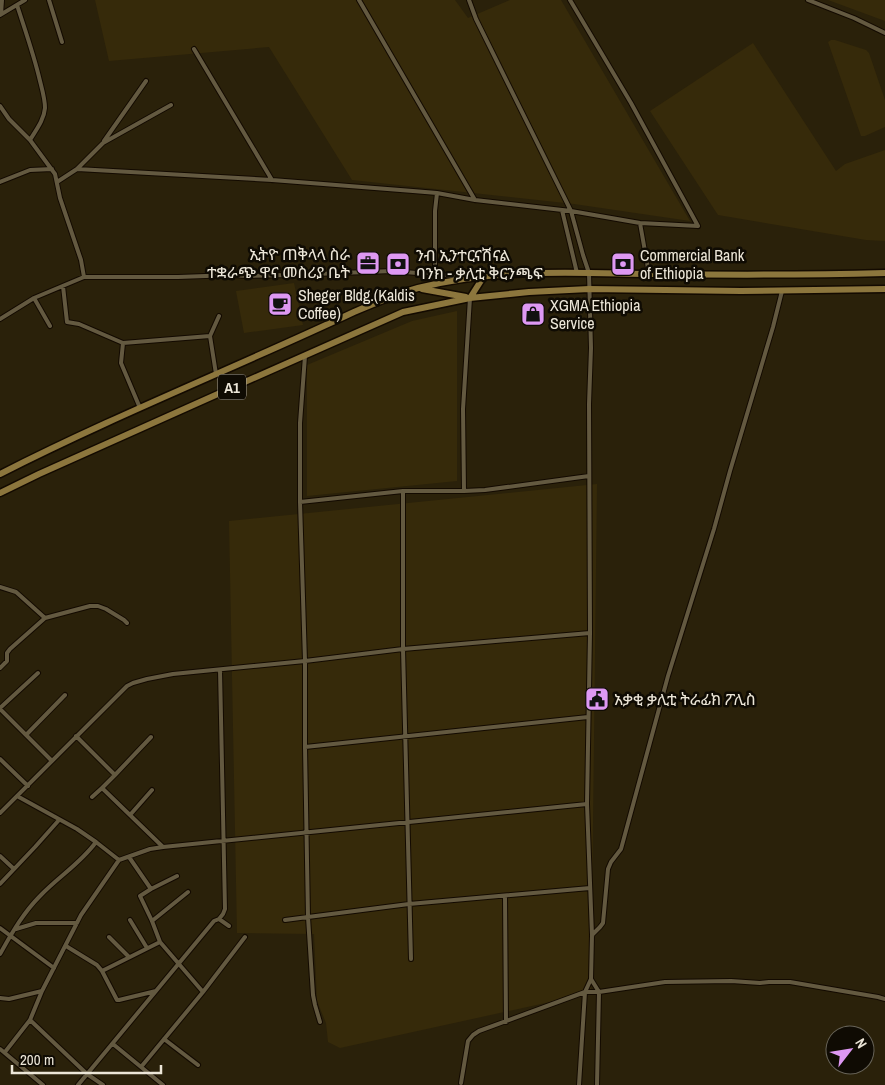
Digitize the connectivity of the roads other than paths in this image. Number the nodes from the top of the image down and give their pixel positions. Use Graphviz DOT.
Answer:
graph roads {
  1 [pos="2,0"];
  2 [pos="25,0"];
  3 [pos="49,0"];
  4 [pos="359,0"];
  5 [pos="469,0"];
  6 [pos="570,0"];
  7 [pos="808,0"];
  8 [pos="17,5"];
  9 [pos="0,14"];
  10 [pos="885,33"];
  11 [pos="62,42"];
  12 [pos="194,49"];
  13 [pos="146,81"];
  14 [pos="171,105"];
  15 [pos="0,106"];
  16 [pos="30,140"];
  17 [pos="103,143"];
  18 [pos="52,169"];
  19 [pos="77,169"];
  20 [pos="272,180"];
  21 [pos="0,182"];
  22 [pos="57,182"];
  23 [pos="437,193"];
  24 [pos="475,200"];
  25 [pos="562,210"];
  26 [pos="571,211"];
  27 [pos="640,223"];
  28 [pos="435,273"];
  29 [pos="577,273"];
  30 [pos="589,273"];
  31 [pos="885,273"];
  32 [pos="649,274"];
  33 [pos="484,276"];
  34 [pos="84,277"];
  35 [pos="466,279"];
  36 [pos="63,286"];
  37 [pos="418,288"];
  38 [pos="589,289"];
  39 [pos="885,289"];
  40 [pos="782,291"];
  41 [pos="34,298"];
  42 [pos="470,298"];
  43 [pos="219,316"];
  44 [pos="0,319"];
  45 [pos="50,326"];
  46 [pos="210,336"];
  47 [pos="123,343"];
  48 [pos="305,355"];
  49 [pos="216,375"];
  50 [pos="140,408"];
  51 [pos="0,474"];
  52 [pos="590,476"];
  53 [pos="403,491"];
  54 [pos="464,491"];
  55 [pos="0,494"];
  56 [pos="300,502"];
  57 [pos="0,587"];
  58 [pos="45,618"];
  59 [pos="127,623"];
  60 [pos="590,633"];
  61 [pos="404,649"];
  62 [pos="305,661"];
  63 [pos="0,668"];
  64 [pos="220,670"];
  65 [pos="38,673"];
  66 [pos="65,695"];
  67 [pos="0,709"];
  68 [pos="588,717"];
  69 [pos="26,735"];
  70 [pos="76,736"];
  71 [pos="151,736"];
  72 [pos="406,737"];
  73 [pos="305,747"];
  74 [pos="0,760"];
  75 [pos="52,761"];
  76 [pos="115,775"];
  77 [pos="28,786"];
  78 [pos="102,788"];
  79 [pos="152,790"];
  80 [pos="17,796"];
  81 [pos="92,797"];
  82 [pos="587,804"];
  83 [pos="0,813"];
  84 [pos="130,815"];
  85 [pos="59,820"];
  86 [pos="407,821"];
  87 [pos="307,832"];
  88 [pos="223,840"];
  89 [pos="96,842"];
  90 [pos="163,847"];
  91 [pos="0,856"];
  92 [pos="129,857"];
  93 [pos="119,860"];
  94 [pos="14,869"];
  95 [pos="177,876"];
  96 [pos="0,884"];
  97 [pos="590,888"];
  98 [pos="151,889"];
  99 [pos="188,892"];
  100 [pos="506,896"];
  101 [pos="409,904"];
  102 [pos="308,917"];
  103 [pos="219,919"];
  104 [pos="130,920"];
  105 [pos="285,920"];
  106 [pos="152,921"];
  107 [pos="77,923"];
  108 [pos="229,926"];
  109 [pos="0,928"];
  110 [pos="16,928"];
  111 [pos="592,935"];
  112 [pos="11,936"];
  113 [pos="110,936"];
  114 [pos="245,936"];
  115 [pos="160,942"];
  116 [pos="66,946"];
  117 [pos="147,948"];
  118 [pos="0,954"];
  119 [pos="129,957"];
  120 [pos="411,959"];
  121 [pos="178,964"];
  122 [pos="54,968"];
  123 [pos="102,971"];
  124 [pos="591,979"];
  125 [pos="42,990"];
  126 [pos="156,991"];
  127 [pos="203,992"];
  128 [pos="585,992"];
  129 [pos="599,992"];
  130 [pos="0,998"];
  131 [pos="885,999"];
  132 [pos="30,1020"];
  133 [pos="320,1022"];
  134 [pos="506,1022"];
  135 [pos="164,1039"];
  136 [pos="113,1044"];
  137 [pos="2,1051"];
  138 [pos="198,1065"];
  139 [pos="141,1067"];
  140 [pos="87,1074"];
  141 [pos="461,1083"];
  142 [pos="43,1085"];
  143 [pos="78,1085"];
  144 [pos="102,1085"];
  145 [pos="163,1085"];
  146 [pos="580,1085"];
  147 [pos="597,1085"];
  1 -- 9 [label="street"];
  2 -- 8 [label="street"];
  3 -- 11 [label="street"];
  4 -- 24 [label="street"];
  5 -- 26 [label="street"];
  6 -- 27 [label="street"];
  7 -- 10 [label="street"];
  8 -- 9 [label="street"];
  8 -- 16 [label="street"];
  12 -- 20 [label="street"];
  13 -- 17 [label="street"];
  14 -- 17 [label="street"];
  15 -- 16 [label="street"];
  16 -- 18 [label="street"];
  17 -- 19 [label="street"];
  18 -- 21 [label="street"];
  18 -- 22 [label="street"];
  19 -- 20 [label="street"];
  19 -- 22 [label="street"];
  20 -- 23 [label="street"];
  22 -- 34 [label="street"];
  23 -- 24 [label="street"];
  23 -- 28 [label="street"];
  24 -- 25 [label="street"];
  25 -- 26 [label="street"];
  25 -- 29 [label="street"];
  26 -- 27 [label="street"];
  26 -- 30 [label="street"];
  27 -- 32 [label="street"];
  28 -- 34 [label="street"];
  28 -- 35 [label="street"];
  29 -- 30 [label="main road, A1"];
  29 -- 33 [label="main road, A1"];
  30 -- 32 [label="main road, A1"];
  30 -- 38 [label="street"];
  31 -- 32 [label="main road, A1"];
  33 -- 35 [label="main road, A1"];
  33 -- 42 [label="main road"];
  34 -- 36 [label="street"];
  35 -- 37 [label="main road, A1"];
  36 -- 41 [label="street"];
  36 -- 47 [label="street"];
  37 -- 42 [label="main road, A1"];
  37 -- 49 [label="main road, A1"];
  38 -- 40 [label="main road, A1"];
  38 -- 42 [label="main road, A1"];
  38 -- 52 [label="street"];
  39 -- 40 [label="main road, A1"];
  40 -- 111 [label="street"];
  41 -- 44 [label="street"];
  41 -- 45 [label="street"];
  42 -- 48 [label="main road, A1"];
  42 -- 54 [label="street"];
  43 -- 46 [label="street"];
  46 -- 47 [label="street"];
  46 -- 49 [label="street"];
  47 -- 50 [label="street"];
  48 -- 55 [label="main road, A1"];
  48 -- 56 [label="street"];
  49 -- 50 [label="main road, A1"];
  50 -- 51 [label="main road, A1"];
  52 -- 54 [label="street"];
  52 -- 60 [label="street"];
  53 -- 54 [label="street"];
  53 -- 56 [label="street"];
  53 -- 61 [label="street"];
  56 -- 62 [label="street"];
  57 -- 58 [label="street"];
  58 -- 59 [label="street"];
  58 -- 63 [label="street"];
  60 -- 61 [label="street"];
  60 -- 68 [label="street"];
  61 -- 62 [label="street"];
  61 -- 72 [label="street"];
  62 -- 64 [label="street"];
  62 -- 73 [label="street"];
  64 -- 70 [label="street"];
  64 -- 88 [label="street"];
  65 -- 67 [label="street"];
  66 -- 69 [label="street"];
  67 -- 69 [label="street"];
  68 -- 72 [label="street"];
  68 -- 82 [label="street"];
  69 -- 75 [label="street"];
  70 -- 75 [label="street"];
  70 -- 76 [label="street"];
  71 -- 76 [label="street"];
  72 -- 73 [label="street"];
  72 -- 86 [label="street"];
  73 -- 87 [label="street"];
  74 -- 77 [label="street"];
  75 -- 77 [label="street"];
  76 -- 78 [label="street"];
  77 -- 80 [label="street"];
  78 -- 81 [label="street"];
  78 -- 84 [label="street"];
  79 -- 84 [label="street"];
  80 -- 83 [label="street"];
  80 -- 85 [label="street"];
  82 -- 86 [label="street"];
  82 -- 97 [label="street"];
  84 -- 90 [label="street"];
  85 -- 89 [label="street"];
  85 -- 94 [label="street"];
  86 -- 87 [label="street"];
  86 -- 101 [label="street"];
  87 -- 88 [label="street"];
  87 -- 102 [label="street"];
  88 -- 90 [label="street"];
  88 -- 103 [label="street"];
  89 -- 93 [label="street"];
  89 -- 110 [label="street"];
  90 -- 92 [label="street"];
  91 -- 94 [label="street"];
  92 -- 93 [label="street"];
  92 -- 98 [label="street"];
  93 -- 107 [label="street"];
  94 -- 96 [label="street"];
  95 -- 98 [label="street"];
  97 -- 100 [label="street"];
  97 -- 111 [label="street"];
  98 -- 106 [label="street"];
  99 -- 106 [label="street"];
  100 -- 101 [label="street"];
  100 -- 134 [label="street"];
  101 -- 102 [label="street"];
  101 -- 120 [label="street"];
  102 -- 105 [label="street"];
  102 -- 133 [label="street"];
  103 -- 108 [label="street"];
  103 -- 121 [label="street"];
  104 -- 117 [label="street"];
  106 -- 115 [label="street"];
  107 -- 110 [label="street"];
  107 -- 116 [label="street"];
  109 -- 112 [label="street"];
  110 -- 112 [label="street"];
  111 -- 124 [label="street"];
  112 -- 118 [label="street"];
  112 -- 122 [label="street"];
  113 -- 119 [label="street"];
  114 -- 127 [label="street"];
  115 -- 117 [label="street"];
  115 -- 121 [label="street"];
  116 -- 122 [label="street"];
  116 -- 123 [label="street"];
  117 -- 119 [label="street"];
  119 -- 123 [label="street"];
  121 -- 126 [label="street"];
  121 -- 127 [label="street"];
  122 -- 125 [label="street"];
  123 -- 126 [label="street"];
  124 -- 128 [label="street"];
  124 -- 129 [label="street"];
  125 -- 130 [label="street"];
  125 -- 132 [label="street"];
  126 -- 136 [label="street"];
  127 -- 135 [label="street"];
  128 -- 129 [label="street"];
  128 -- 134 [label="street"];
  128 -- 146 [label="street"];
  129 -- 131 [label="street"];
  129 -- 147 [label="street"];
  132 -- 137 [label="street"];
  132 -- 140 [label="street"];
  134 -- 141 [label="street"];
  135 -- 138 [label="street"];
  135 -- 139 [label="street"];
  136 -- 139 [label="street"];
  136 -- 140 [label="street"];
  137 -- 142 [label="street"];
  139 -- 145 [label="street"];
  140 -- 143 [label="street"];
  140 -- 144 [label="street"];
}
